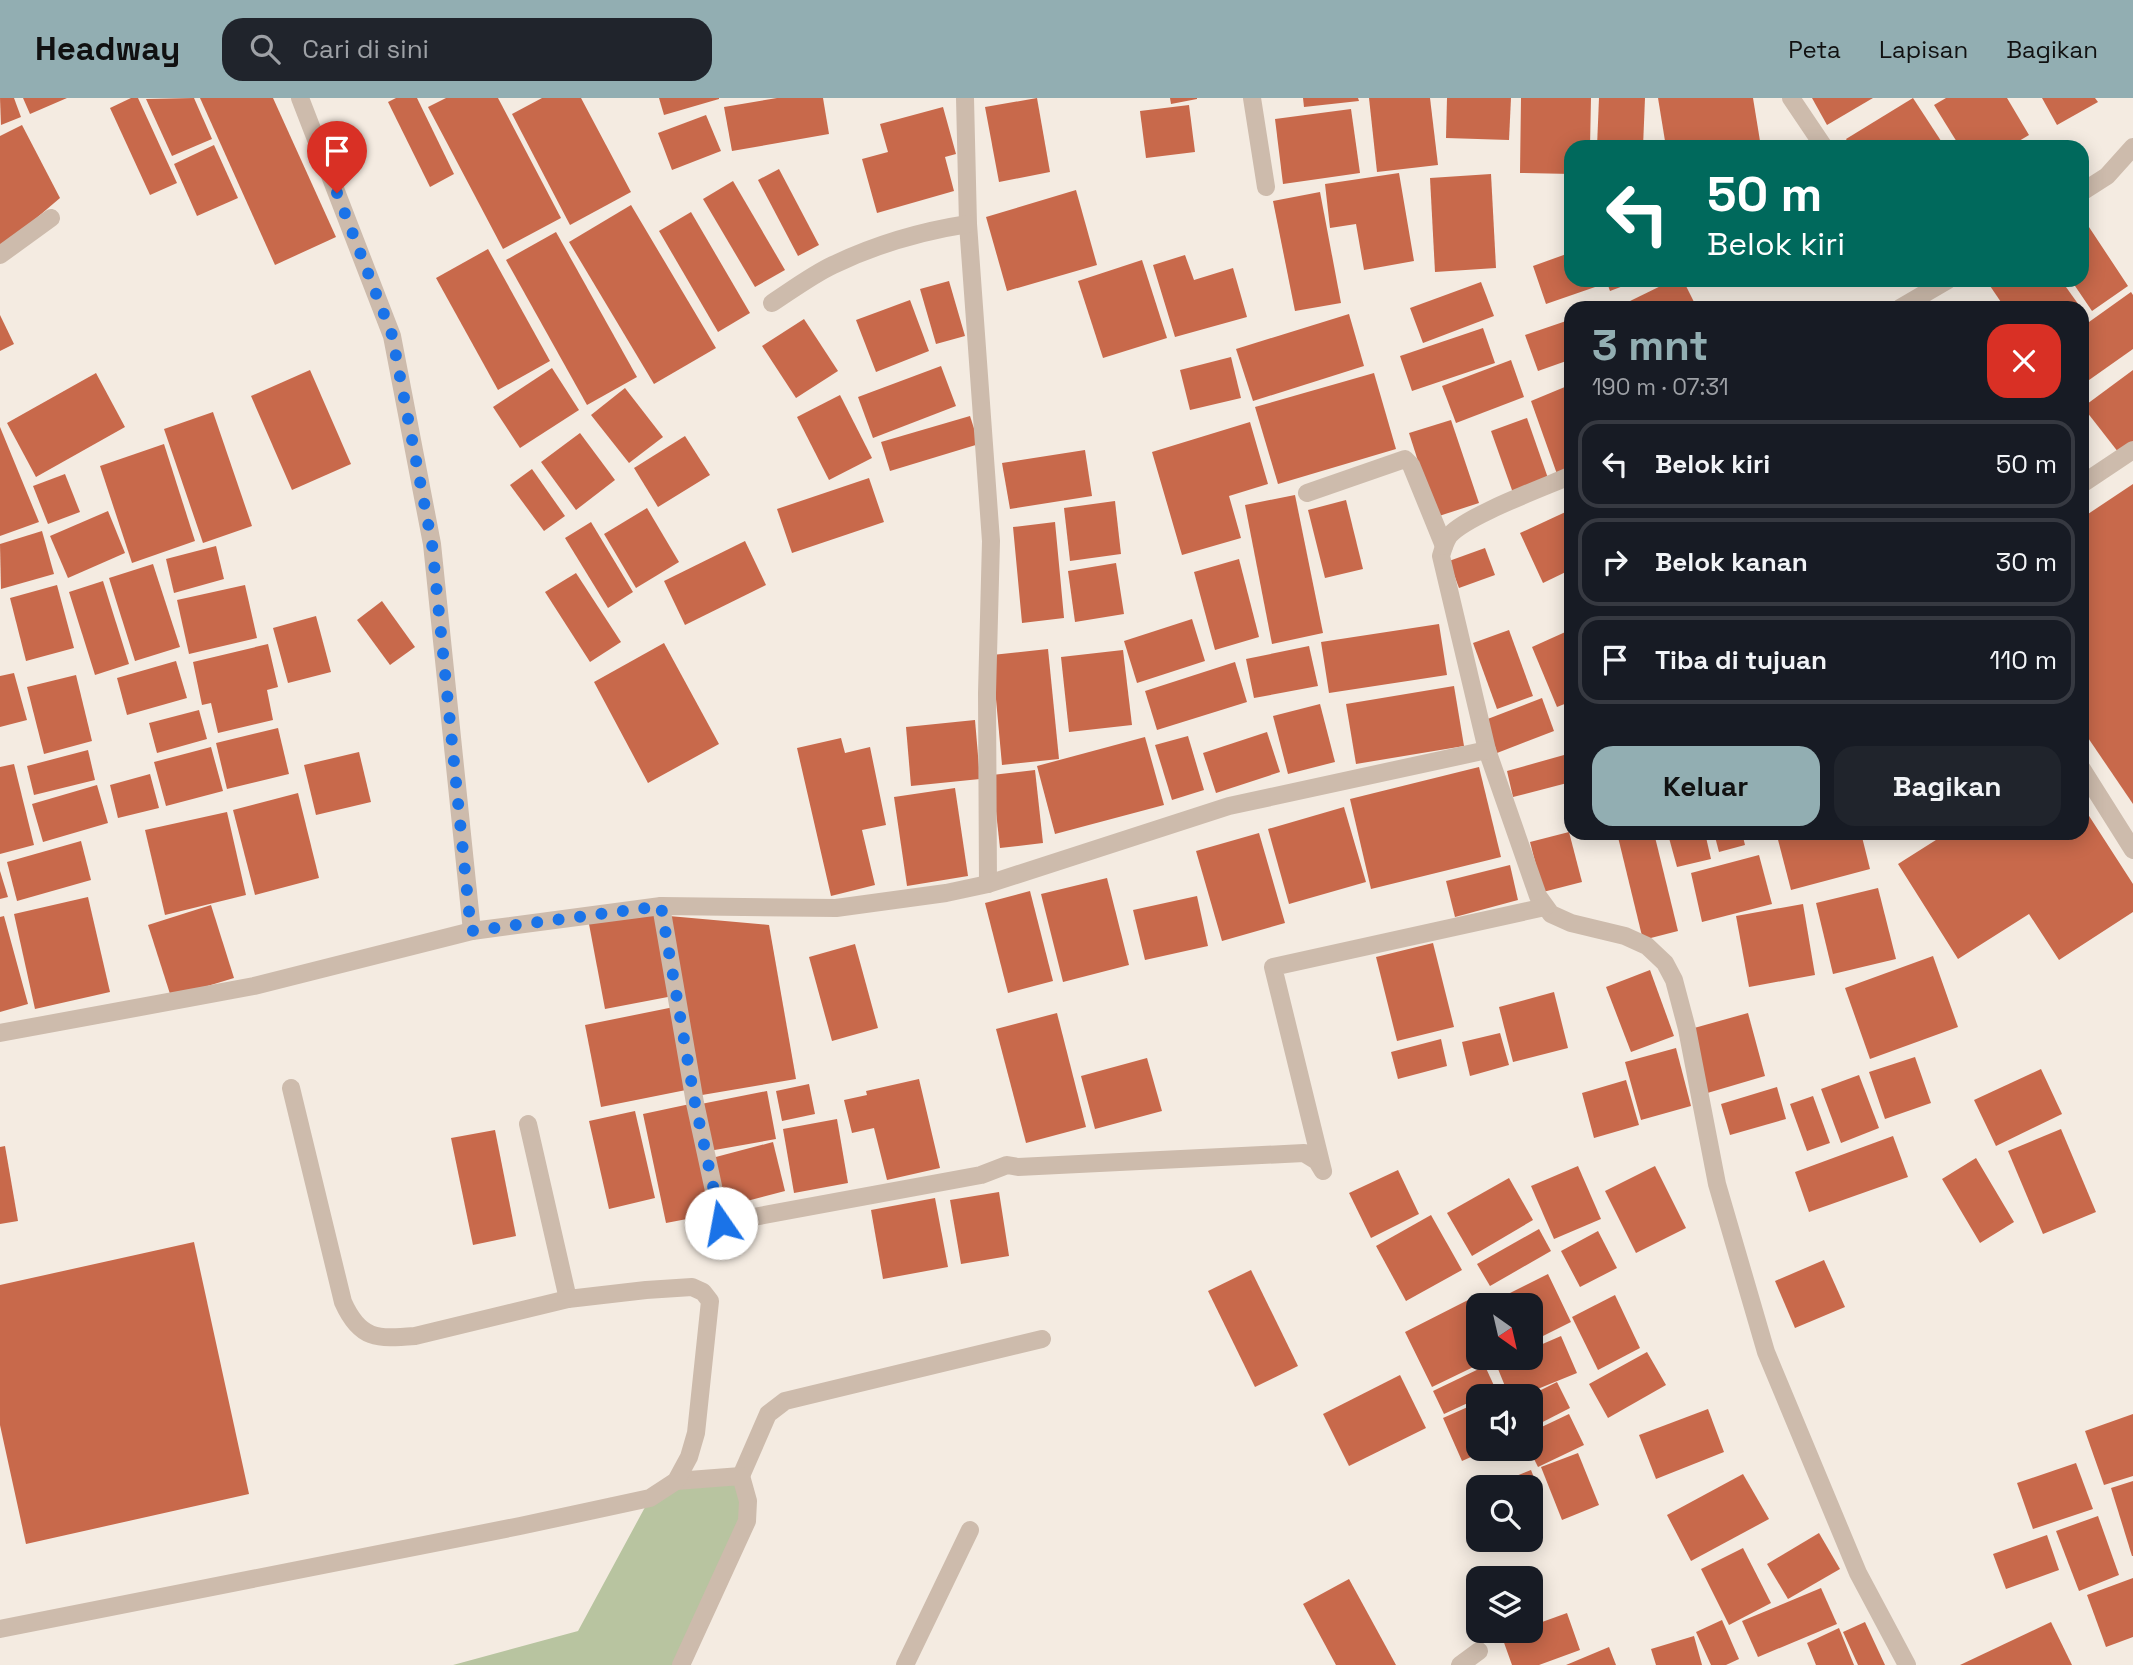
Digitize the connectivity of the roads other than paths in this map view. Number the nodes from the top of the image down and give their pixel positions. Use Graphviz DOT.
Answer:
graph roads {
  1 [pos="300,98"];
  2 [pos="965,98"];
  3 [pos="1252,98"];
  4 [pos="1791,98"];
  5 [pos="1819,140"];
  6 [pos="2133,147"];
  7 [pos="1266,187"];
  8 [pos="2089,188"];
  9 [pos="51,218"];
  10 [pos="968,224"];
  11 [pos="0,255"];
  12 [pos="1923,287"];
  13 [pos="1908,301"];
  14 [pos="772,303"];
  15 [pos="2133,450"];
  16 [pos="1564,479"];
  17 [pos="2089,479"];
  18 [pos="1307,493"];
  19 [pos="1444,546"];
  20 [pos="1488,750"];
  21 [pos="2089,780"];
  22 [pos="2133,850"];
  23 [pos="988,884"];
  24 [pos="661,906"];
  25 [pos="1545,907"];
  26 [pos="471,931"];
  27 [pos="0,1033"];
  28 [pos="291,1088"];
  29 [pos="528,1124"];
  30 [pos="568,1299"];
  31 [pos="1042,1339"];
  32 [pos="741,1476"];
  33 [pos="676,1481"];
  34 [pos="970,1530"];
  35 [pos="0,1629"];
  36 [pos="1479,1651"];
  37 [pos="681,1665"];
  38 [pos="905,1665"];
  39 [pos="1461,1665"];
  40 [pos="1907,1665"];
  1 -- 26 [label="street"];
  2 -- 10 [label="street"];
  3 -- 7 [label="street"];
  4 -- 5 [label="street"];
  6 -- 8 [label="street"];
  9 -- 11 [label="street"];
  10 -- 14 [label="street"];
  10 -- 23 [label="street"];
  12 -- 13 [label="street"];
  15 -- 17 [label="street"];
  16 -- 19 [label="street"];
  18 -- 19 [label="street"];
  19 -- 20 [label="street"];
  20 -- 23 [label="street"];
  20 -- 25 [label="street"];
  21 -- 22 [label="street"];
  23 -- 24 [label="street"];
  24 -- 25 [label="street"];
  24 -- 26 [label="street"];
  25 -- 40 [label="street"];
  26 -- 27 [label="street"];
  28 -- 30 [label="street"];
  29 -- 30 [label="street"];
  30 -- 33 [label="street"];
  31 -- 32 [label="street"];
  32 -- 33 [label="street"];
  32 -- 37 [label="street"];
  33 -- 35 [label="street"];
  34 -- 38 [label="street"];
  36 -- 39 [label="street"];
}
